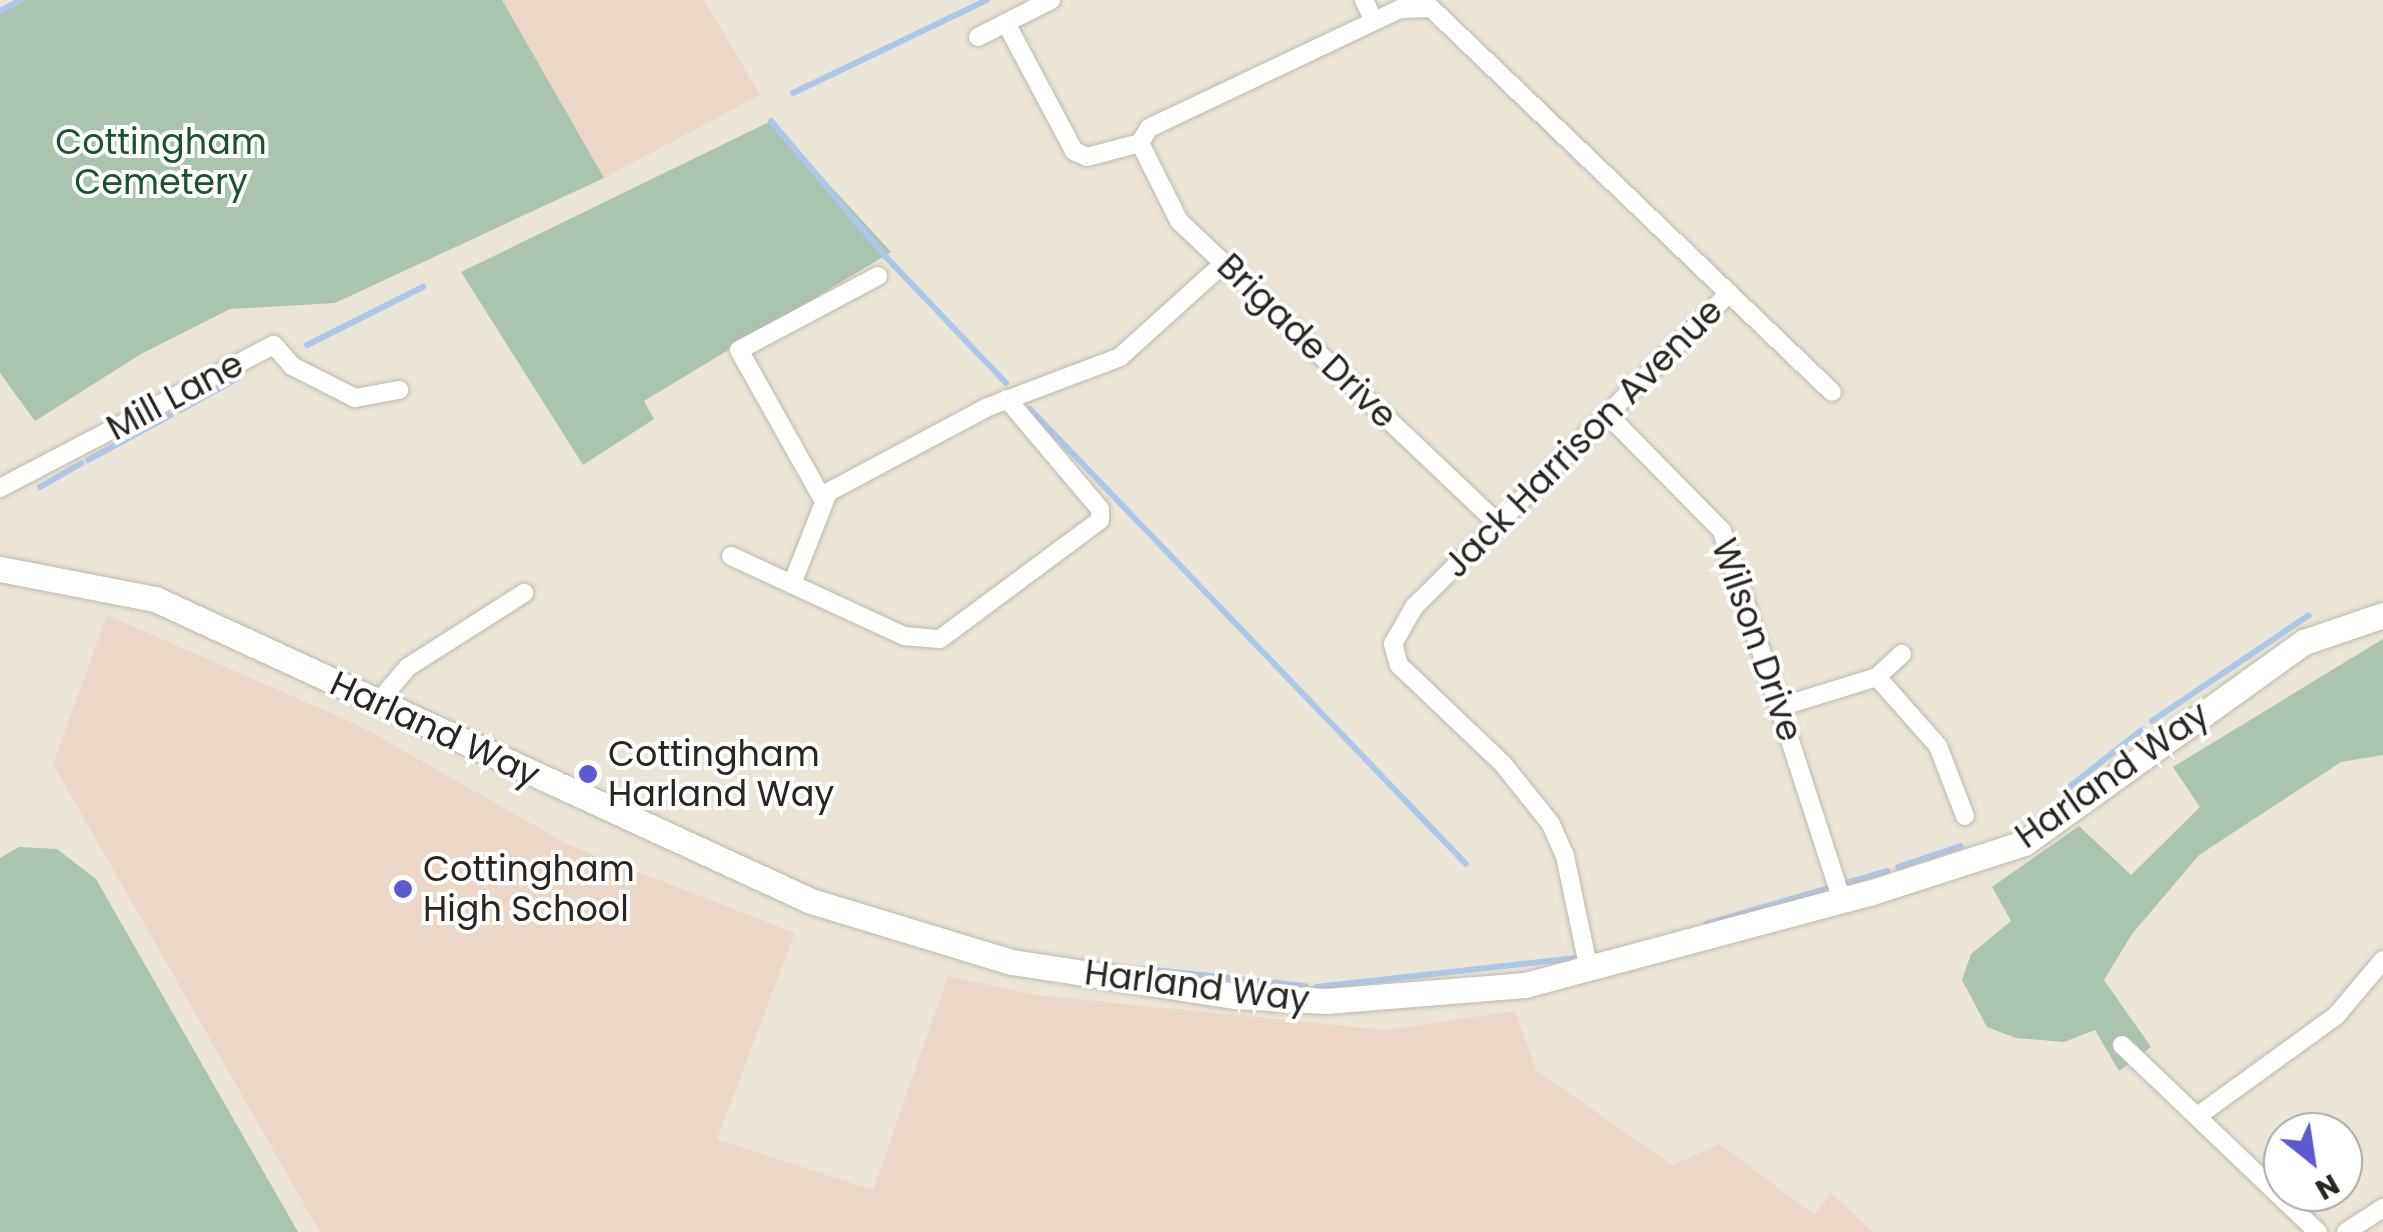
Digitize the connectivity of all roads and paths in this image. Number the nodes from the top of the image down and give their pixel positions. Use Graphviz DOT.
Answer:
graph roads {
  1 [pos="1051,0"];
  2 [pos="1364,0"];
  3 [pos="1374,21"];
  4 [pos="1006,23"];
  5 [pos="978,37"];
  6 [pos="1140,143"];
  7 [pos="1224,262"];
  8 [pos="878,276"];
  9 [pos="1729,293"];
  10 [pos="400,390"];
  11 [pos="1832,392"];
  12 [pos="1007,399"];
  13 [pos="1610,417"];
  14 [pos="0,488"];
  15 [pos="827,496"];
  16 [pos="1497,523"];
  17 [pos="731,556"];
  18 [pos="0,568"];
  19 [pos="792,584"];
  20 [pos="524,593"];
  21 [pos="2383,614"];
  22 [pos="1902,654"];
  23 [pos="1877,678"];
  24 [pos="378,702"];
  25 [pos="1780,707"];
  26 [pos="1964,816"];
  27 [pos="1842,901"];
  28 [pos="2383,960"];
  29 [pos="1589,970"];
  30 [pos="2122,1045"];
  31 [pos="2199,1115"];
  32 [pos="2383,1208"];
  33 [pos="2318,1232"];
  34 [pos="2346,1232"];
  1 -- 4 [label="street"];
  2 -- 3 [label="street"];
  3 -- 6 [label="street"];
  3 -- 9 [label="street, Jack Harrison Avenue"];
  4 -- 5 [label="street"];
  4 -- 6 [label="street"];
  6 -- 7 [label="street, Brigade Drive"];
  7 -- 12 [label="street"];
  7 -- 16 [label="street, Brigade Drive"];
  8 -- 15 [label="street"];
  9 -- 11 [label="street"];
  9 -- 13 [label="street, Jack Harrison Avenue"];
  10 -- 14 [label="street, Mill Lane"];
  12 -- 15 [label="street"];
  12 -- 19 [label="street"];
  13 -- 16 [label="street, Jack Harrison Avenue"];
  13 -- 25 [label="street, Wilson Drive"];
  15 -- 19 [label="street"];
  16 -- 29 [label="street, Jack Harrison Avenue"];
  17 -- 19 [label="street"];
  18 -- 24 [label="main road, Harland Way"];
  20 -- 24 [label="street"];
  21 -- 27 [label="main road, Harland Way"];
  22 -- 23 [label="street"];
  23 -- 25 [label="street"];
  23 -- 26 [label="street"];
  24 -- 29 [label="main road, Harland Way"];
  25 -- 27 [label="street, Wilson Drive"];
  27 -- 29 [label="main road, Harland Way"];
  28 -- 31 [label="street"];
  30 -- 31 [label="street"];
  31 -- 33 [label="street"];
  32 -- 34 [label="street"];
}
